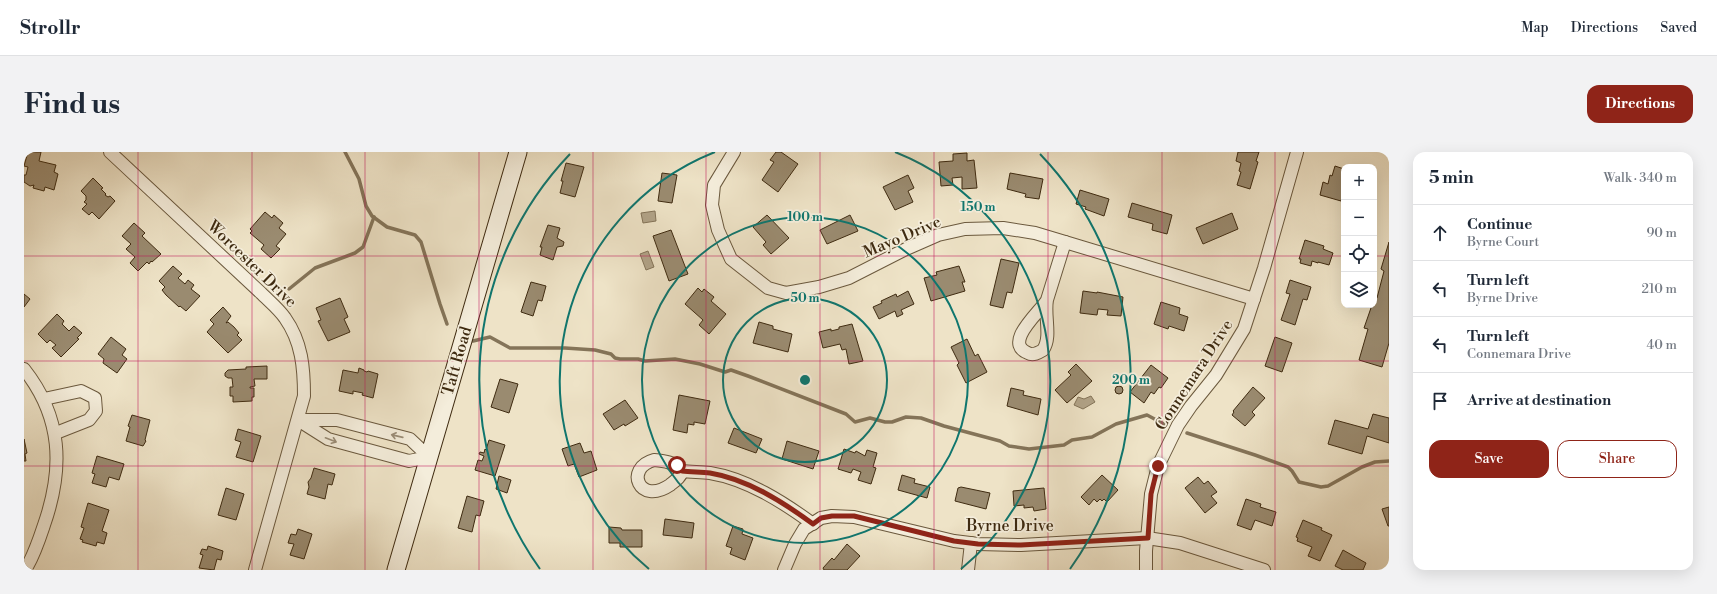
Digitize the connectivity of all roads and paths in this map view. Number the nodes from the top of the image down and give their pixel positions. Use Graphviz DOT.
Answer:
graph roads {
  1 [pos="110,152"];
  2 [pos="518,152"];
  3 [pos="734,152"];
  4 [pos="1297,152"];
  5 [pos="1066,242"];
  6 [pos="1254,299"];
  7 [pos="1047,300"];
  8 [pos="24,369"];
  9 [pos="44,399"];
  10 [pos="298,420"];
  11 [pos="56,433"];
  12 [pos="429,457"];
  13 [pos="682,471"];
  14 [pos="813,524"];
  15 [pos="1148,538"];
  16 [pos="971,543"];
  17 [pos="25,570"];
  18 [pos="255,570"];
  19 [pos="396,570"];
  20 [pos="784,570"];
  21 [pos="968,570"];
  22 [pos="1146,570"];
  23 [pos="1264,570"];
  1 -- 10 [label="street, Worcester Drive"];
  2 -- 12 [label="street, Taft Road"];
  3 -- 5 [label="street, Mayo Drive"];
  4 -- 6 [label="street, Connemara Drive"];
  5 -- 6 [label="street, Mayo Drive"];
  5 -- 7 [label="street"];
  6 -- 15 [label="street, Connemara Drive"];
  8 -- 9 [label="street"];
  9 -- 11 [label="street"];
  9 -- 11 [label="street"];
  10 -- 12 [label="street, one-way"];
  12 -- 10 [label="street, one-way"];
  10 -- 18 [label="street, Worcester Drive"];
  11 -- 17 [label="street"];
  12 -- 19 [label="street, Taft Road"];
  13 -- 14 [label="street"];
  14 -- 16 [label="street, Byrne Drive"];
  14 -- 20 [label="street, Byrne Drive"];
  15 -- 16 [label="street, Byrne Drive"];
  15 -- 22 [label="street, Connemara Drive"];
  15 -- 23 [label="street, Byrne Drive"];
  16 -- 21 [label="street"];
}
